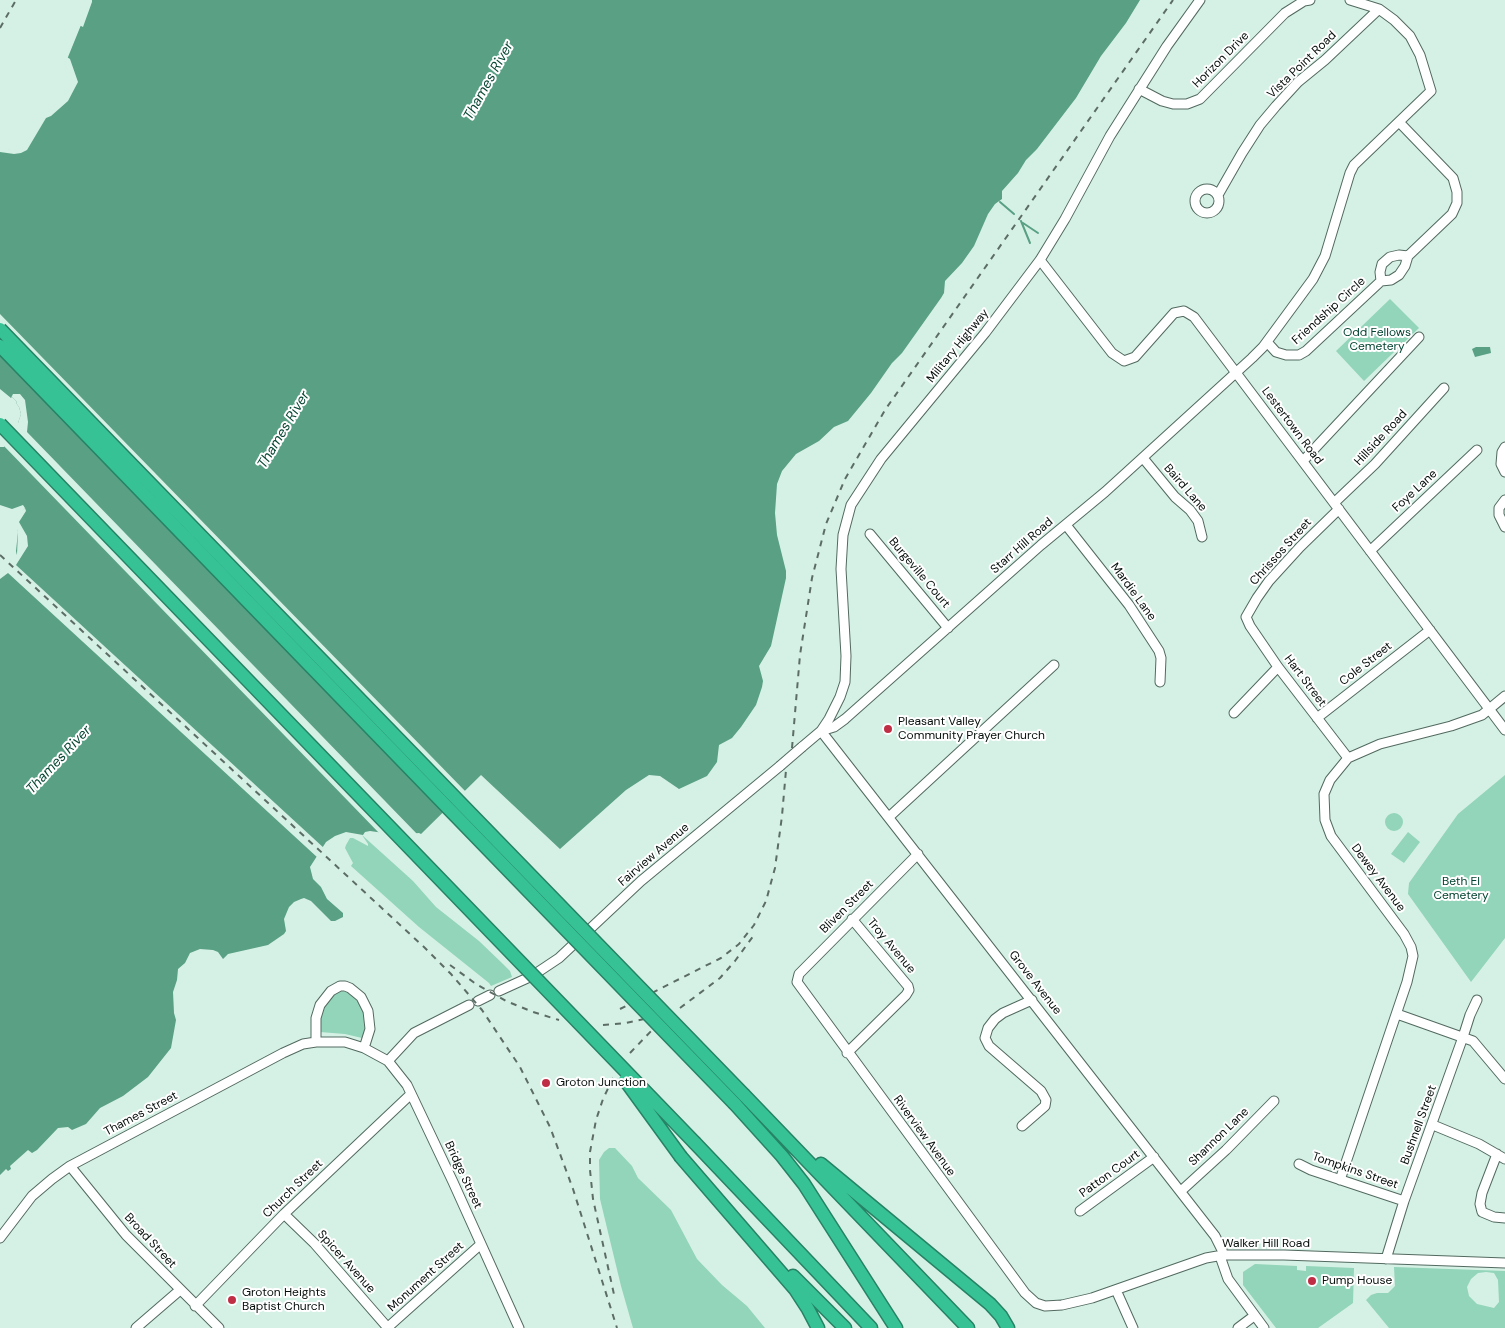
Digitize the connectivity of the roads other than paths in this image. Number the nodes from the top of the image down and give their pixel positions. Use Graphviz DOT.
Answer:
graph roads {
  1 [pos="1200,0"];
  2 [pos="1310,0"];
  3 [pos="1350,0"];
  4 [pos="1379,9"];
  5 [pos="1139,89"];
  6 [pos="1399,122"];
  7 [pos="1218,195"];
  8 [pos="1408,256"];
  9 [pos="1040,260"];
  10 [pos="1381,281"];
  11 [pos="0,329"];
  12 [pos="1419,337"];
  13 [pos="1267,342"];
  14 [pos="0,346"];
  15 [pos="1236,372"];
  16 [pos="1444,388"];
  17 [pos="0,424"];
  18 [pos="1505,448"];
  19 [pos="1477,450"];
  20 [pos="1143,458"];
  21 [pos="1304,462"];
  22 [pos="1505,472"];
  23 [pos="1505,500"];
  24 [pos="1336,506"];
  25 [pos="1066,525"];
  26 [pos="1505,527"];
  27 [pos="870,534"];
  28 [pos="1202,537"];
  29 [pos="1370,551"];
  30 [pos="1246,616"];
  31 [pos="948,628"];
  32 [pos="1430,630"];
  33 [pos="1054,665"];
  34 [pos="1278,667"];
  35 [pos="1160,682"];
  36 [pos="1505,696"];
  37 [pos="1490,710"];
  38 [pos="1234,712"];
  39 [pos="1317,718"];
  40 [pos="1505,730"];
  41 [pos="821,731"];
  42 [pos="1348,758"];
  43 [pos="889,817"];
  44 [pos="918,854"];
  45 [pos="852,919"];
  46 [pos="796,980"];
  47 [pos="499,991"];
  48 [pos="490,995"];
  49 [pos="1032,1000"];
  50 [pos="1477,1000"];
  51 [pos="478,1001"];
  52 [pos="469,1005"];
  53 [pos="1396,1014"];
  54 [pos="585,1028"];
  55 [pos="1464,1037"];
  56 [pos="316,1042"];
  57 [pos="364,1048"];
  58 [pos="847,1053"];
  59 [pos="388,1061"];
  60 [pos="1505,1079"];
  61 [pos="411,1094"];
  62 [pos="740,1100"];
  63 [pos="1274,1101"];
  64 [pos="1433,1125"];
  65 [pos="1022,1126"];
  66 [pos="795,1150"];
  67 [pos="1501,1156"];
  68 [pos="1154,1157"];
  69 [pos="1299,1164"];
  70 [pos="70,1166"];
  71 [pos="1340,1180"];
  72 [pos="1181,1191"];
  73 [pos="716,1198"];
  74 [pos="1404,1201"];
  75 [pos="1080,1212"];
  76 [pos="284,1214"];
  77 [pos="1505,1218"];
  78 [pos="0,1238"];
  79 [pos="481,1244"];
  80 [pos="1223,1255"];
  81 [pos="1386,1259"];
  82 [pos="1505,1263"];
  83 [pos="180,1290"];
  84 [pos="1116,1290"];
  85 [pos="1036,1303"];
  86 [pos="195,1306"];
  87 [pos="1254,1316"];
  88 [pos="136,1328"];
  89 [pos="219,1328"];
  90 [pos="387,1328"];
  91 [pos="519,1328"];
  92 [pos="818,1328"];
  93 [pos="845,1328"];
  94 [pos="871,1328"];
  95 [pos="896,1328"];
  96 [pos="968,1328"];
  97 [pos="1008,1328"];
  98 [pos="1133,1328"];
  99 [pos="1238,1328"];
  100 [pos="1264,1328"];
  1 -- 5 [label="street, Military Highway"];
  2 -- 5 [label="street, Horizon Drive"];
  3 -- 4 [label="street"];
  4 -- 6 [label="street"];
  4 -- 7 [label="street, Vista Point Road"];
  5 -- 9 [label="street, Military Highway"];
  6 -- 8 [label="street, Friendship Circle"];
  6 -- 13 [label="street, Starr Hill Road"];
  8 -- 10 [label="street, Friendship Circle"];
  8 -- 10 [label="street, Friendship Circle"];
  9 -- 15 [label="street, Lestertown Road"];
  9 -- 41 [label="street, Military Highway"];
  10 -- 13 [label="street, Friendship Circle"];
  11 -- 62 [label="highway, bridge"];
  12 -- 21 [label="street"];
  13 -- 15 [label="street, Starr Hill Road"];
  14 -- 62 [label="highway, bridge"];
  15 -- 20 [label="street, Starr Hill Road"];
  15 -- 21 [label="street, Lestertown Road"];
  16 -- 24 [label="street, Hillside Road"];
  17 -- 54 [label="highway, bridge"];
  18 -- 22 [label="street"];
  19 -- 29 [label="street, Foye Lane"];
  20 -- 25 [label="street, Starr Hill Road"];
  20 -- 28 [label="street, Baird Lane"];
  21 -- 24 [label="street, Lestertown Road"];
  23 -- 26 [label="street"];
  24 -- 29 [label="street, Lestertown Road"];
  24 -- 30 [label="street, Chrissos Street"];
  25 -- 31 [label="street, Starr Hill Road"];
  25 -- 35 [label="street, Mardie Lane"];
  27 -- 31 [label="street, Burgeville Court"];
  29 -- 32 [label="street, Lestertown Road"];
  30 -- 34 [label="street, Hart Street"];
  31 -- 41 [label="street, Starr Hill Road"];
  32 -- 37 [label="street, Lestertown Road"];
  32 -- 39 [label="street, Cole Street"];
  33 -- 43 [label="street"];
  34 -- 38 [label="street"];
  34 -- 39 [label="street, Hart Street"];
  36 -- 37 [label="street, Dewey Avenue"];
  37 -- 40 [label="street, Lestertown Road"];
  37 -- 42 [label="street, Dewey Avenue"];
  39 -- 42 [label="street, Hart Street"];
  41 -- 43 [label="street, Grove Avenue"];
  41 -- 47 [label="street, Fairview Avenue, bridge"];
  42 -- 53 [label="street, Dewey Avenue"];
  43 -- 44 [label="street, Grove Avenue"];
  44 -- 45 [label="street, Bliven Street"];
  44 -- 49 [label="street, Grove Avenue"];
  45 -- 46 [label="street, Bliven Street"];
  45 -- 58 [label="street, Troy Avenue"];
  46 -- 58 [label="street, Riverview Avenue"];
  48 -- 51 [label="street"];
  49 -- 65 [label="street"];
  49 -- 68 [label="street, Grove Avenue"];
  50 -- 55 [label="street, Bushnell Street"];
  52 -- 59 [label="street"];
  53 -- 55 [label="street"];
  53 -- 71 [label="street, Dewey Avenue"];
  54 -- 73 [label="highway, bridge"];
  54 -- 94 [label="highway, bridge"];
  55 -- 60 [label="street"];
  55 -- 64 [label="street, Bushnell Street"];
  56 -- 57 [label="street, Bridge Street"];
  56 -- 57 [label="street"];
  56 -- 70 [label="street, Thames Street"];
  57 -- 59 [label="street, Bridge Street"];
  58 -- 85 [label="street, Riverview Avenue"];
  59 -- 61 [label="street, Bridge Street"];
  61 -- 76 [label="street, Church Street"];
  61 -- 79 [label="street, Bridge Street"];
  62 -- 66 [label="highway"];
  62 -- 95 [label="highway"];
  63 -- 72 [label="street, Shannon Lane"];
  64 -- 67 [label="street"];
  64 -- 74 [label="street, Bushnell Street"];
  66 -- 96 [label="highway"];
  66 -- 97 [label="highway"];
  67 -- 77 [label="street"];
  68 -- 72 [label="street, Grove Avenue"];
  68 -- 75 [label="street, Patton Court"];
  69 -- 71 [label="street, Tompkins Street"];
  70 -- 78 [label="street, Thames Street"];
  70 -- 83 [label="street, Broad Street"];
  71 -- 74 [label="street, Tompkins Street"];
  72 -- 80 [label="street, Grove Avenue"];
  73 -- 92 [label="highway"];
  73 -- 93 [label="highway"];
  74 -- 81 [label="street, Bushnell Street"];
  76 -- 86 [label="street, Church Street"];
  76 -- 90 [label="street, Spicer Avenue"];
  79 -- 90 [label="street, Monument Street"];
  79 -- 91 [label="street, Bridge Street"];
  80 -- 81 [label="street, Walker Hill Road"];
  80 -- 84 [label="street, Walker Hill Road"];
  80 -- 87 [label="street, Grove Avenue"];
  81 -- 82 [label="street, Walker Hill Road"];
  83 -- 86 [label="street, Broad Street"];
  83 -- 88 [label="street"];
  84 -- 85 [label="street, Walker Hill Road"];
  84 -- 98 [label="street"];
  86 -- 89 [label="street, Broad Street"];
  87 -- 99 [label="street"];
  87 -- 100 [label="street"];
}
